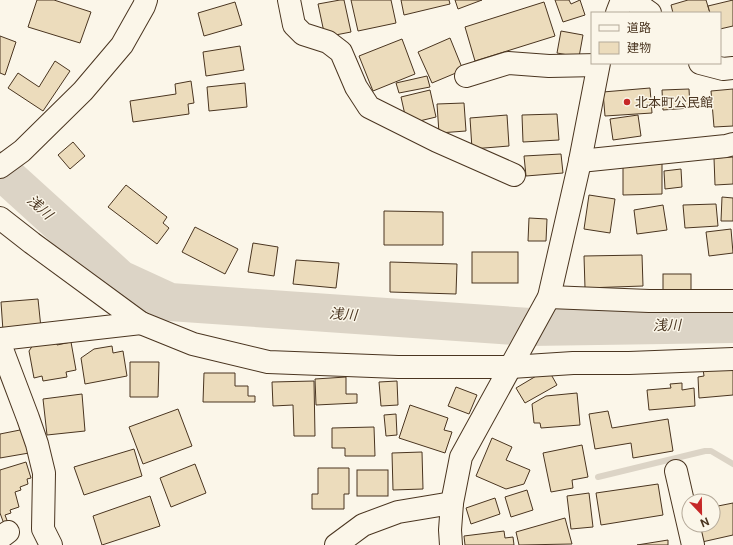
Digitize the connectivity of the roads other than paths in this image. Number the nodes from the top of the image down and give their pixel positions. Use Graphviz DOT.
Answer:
graph roads {
  1 [pos="146,0"];
  2 [pos="289,0"];
  3 [pos="622,0"];
  4 [pos="632,0"];
  5 [pos="617,12"];
  6 [pos="649,12"];
  7 [pos="599,64"];
  8 [pos="704,64"];
  9 [pos="733,68"];
  10 [pos="466,76"];
  11 [pos="733,144"];
  12 [pos="580,161"];
  13 [pos="0,167"];
  14 [pos="514,175"];
  15 [pos="0,218"];
  16 [pos="547,301"];
  17 [pos="733,301"];
  18 [pos="141,323"];
  19 [pos="0,339"];
  20 [pos="0,344"];
  21 [pos="733,359"];
  22 [pos="514,362"];
  23 [pos="676,471"];
  24 [pos="452,503"];
  25 [pos="51,545"];
  26 [pos="336,545"];
  27 [pos="452,545"];
  28 [pos="693,545"];
  1 -- 13 [label="street"];
  2 -- 14 [label="street"];
  3 -- 5 [label="street"];
  4 -- 6 [label="street"];
  7 -- 10 [label="street"];
  7 -- 12 [label="street"];
  8 -- 9 [label="street"];
  11 -- 12 [label="street"];
  12 -- 16 [label="street"];
  15 -- 18 [label="street"];
  16 -- 17 [label="street"];
  16 -- 22 [label="street"];
  18 -- 19 [label="street"];
  18 -- 22 [label="street"];
  20 -- 25 [label="street"];
  21 -- 22 [label="street"];
  22 -- 24 [label="street"];
  23 -- 28 [label="street"];
  24 -- 26 [label="street"];
  24 -- 27 [label="street"];
}
